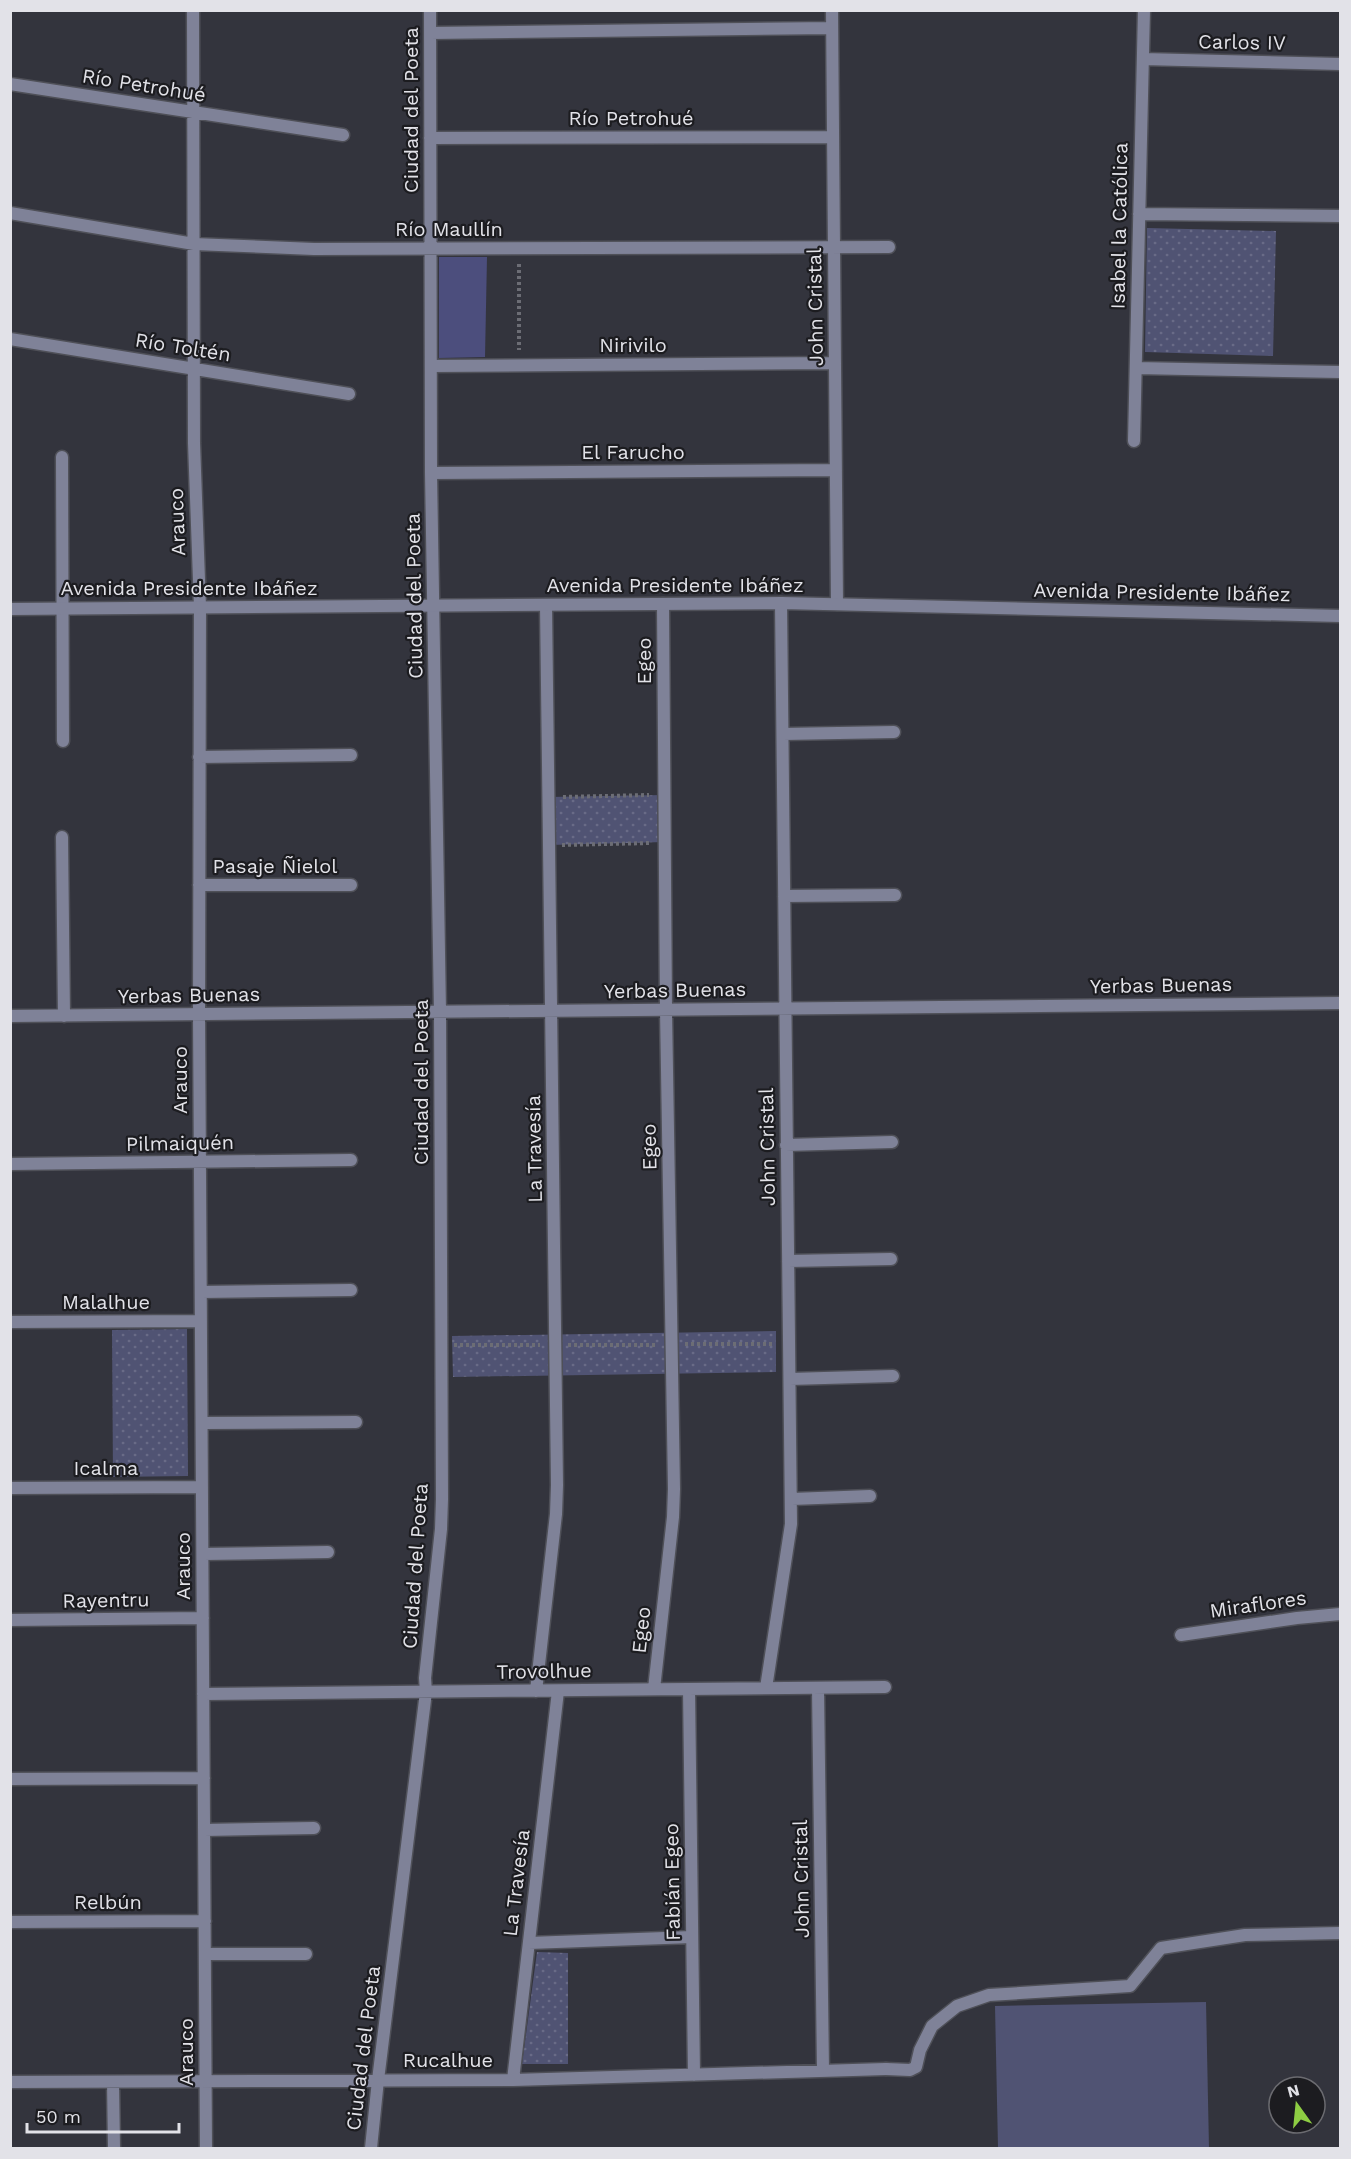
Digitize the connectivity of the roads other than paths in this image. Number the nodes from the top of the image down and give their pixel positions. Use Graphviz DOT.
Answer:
graph roads {
  1 [pos="193,10"];
  2 [pos="430,10"];
  3 [pos="832,10"];
  4 [pos="1144,10"];
  5 [pos="832,28"];
  6 [pos="430,33"];
  7 [pos="1143,59"];
  8 [pos="1341,64"];
  9 [pos="10,84"];
  10 [pos="194,113"];
  11 [pos="343,135"];
  12 [pos="833,137"];
  13 [pos="430,138"];
  14 [pos="10,213"];
  15 [pos="1138,214"];
  16 [pos="1341,216"];
  17 [pos="195,244"];
  18 [pos="834,247"];
  19 [pos="889,247"];
  20 [pos="431,249"];
  21 [pos="10,339"];
  22 [pos="835,363"];
  23 [pos="431,366"];
  24 [pos="1136,368"];
  25 [pos="195,369"];
  26 [pos="1341,372"];
  27 [pos="349,394"];
  28 [pos="1134,441"];
  29 [pos="62,457"];
  30 [pos="836,470"];
  31 [pos="431,473"];
  32 [pos="663,603"];
  33 [pos="781,603"];
  34 [pos="837,604"];
  35 [pos="434,605"];
  36 [pos="546,605"];
  37 [pos="200,607"];
  38 [pos="10,609"];
  39 [pos="61,609"];
  40 [pos="1340,615"];
  41 [pos="894,732"];
  42 [pos="783,734"];
  43 [pos="63,741"];
  44 [pos="351,755"];
  45 [pos="199,757"];
  46 [pos="62,837"];
  47 [pos="199,885"];
  48 [pos="351,885"];
  49 [pos="895,895"];
  50 [pos="784,896"];
  51 [pos="1341,1003"];
  52 [pos="784,1008"];
  53 [pos="666,1010"];
  54 [pos="552,1011"];
  55 [pos="440,1012"];
  56 [pos="199,1014"];
  57 [pos="10,1016"];
  58 [pos="64,1016"];
  59 [pos="892,1142"];
  60 [pos="786,1145"];
  61 [pos="351,1160"];
  62 [pos="200,1162"];
  63 [pos="10,1164"];
  64 [pos="891,1259"];
  65 [pos="788,1261"];
  66 [pos="351,1290"];
  67 [pos="201,1292"];
  68 [pos="201,1321"];
  69 [pos="10,1322"];
  70 [pos="893,1376"];
  71 [pos="790,1379"];
  72 [pos="356,1422"];
  73 [pos="202,1423"];
  74 [pos="202,1487"];
  75 [pos="10,1488"];
  76 [pos="870,1496"];
  77 [pos="792,1499"];
  78 [pos="328,1552"];
  79 [pos="202,1554"];
  80 [pos="1341,1614"];
  81 [pos="203,1618"];
  82 [pos="10,1620"];
  83 [pos="1181,1635"];
  84 [pos="885,1687"];
  85 [pos="766,1688"];
  86 [pos="818,1688"];
  87 [pos="654,1689"];
  88 [pos="689,1689"];
  89 [pos="536,1691"];
  90 [pos="558,1691"];
  91 [pos="426,1692"];
  92 [pos="204,1694"];
  93 [pos="204,1778"];
  94 [pos="10,1779"];
  95 [pos="314,1828"];
  96 [pos="204,1830"];
  97 [pos="10,1922"];
  98 [pos="205,1922"];
  99 [pos="1341,1933"];
  100 [pos="692,1937"];
  101 [pos="529,1942"];
  102 [pos="205,1954"];
  103 [pos="306,1954"];
  104 [pos="823,2070"];
  105 [pos="694,2075"];
  106 [pos="378,2080"];
  107 [pos="513,2080"];
  108 [pos="206,2081"];
  109 [pos="10,2082"];
  110 [pos="113,2082"];
  111 [pos="114,2148"];
  112 [pos="206,2148"];
  113 [pos="371,2148"];
  1 -- 10 [label="street, Arauco"];
  2 -- 6 [label="street, Ciudad del Poeta"];
  3 -- 5 [label="street, John Cristal"];
  4 -- 7 [label="street, Isabel la Católica"];
  5 -- 6 [label="street"];
  5 -- 12 [label="street, John Cristal"];
  6 -- 13 [label="street, Ciudad del Poeta"];
  7 -- 8 [label="street, Carlos IV"];
  7 -- 15 [label="street, Isabel la Católica"];
  9 -- 10 [label="street, Río Petrohué"];
  10 -- 11 [label="street, Río Petrohué"];
  10 -- 17 [label="street, Arauco"];
  12 -- 13 [label="street, Río Petrohué"];
  12 -- 18 [label="street, John Cristal"];
  13 -- 20 [label="street, Ciudad del Poeta"];
  14 -- 17 [label="street, Río Maullín"];
  15 -- 16 [label="street"];
  15 -- 24 [label="street, Isabel la Católica"];
  17 -- 20 [label="street, Río Maullín"];
  17 -- 25 [label="street, Arauco"];
  18 -- 19 [label="street, Río Maullín"];
  18 -- 20 [label="street, Río Maullín"];
  18 -- 22 [label="street, John Cristal"];
  20 -- 23 [label="street, Ciudad del Poeta"];
  21 -- 25 [label="street, Río Toltén"];
  22 -- 23 [label="street, Nirivilo"];
  22 -- 30 [label="street, John Cristal"];
  23 -- 31 [label="street, Ciudad del Poeta"];
  24 -- 26 [label="street"];
  24 -- 28 [label="street, Isabel la Católica"];
  25 -- 27 [label="street, Río Toltén"];
  25 -- 37 [label="street, Arauco"];
  29 -- 39 [label="street"];
  30 -- 31 [label="street, El Farucho"];
  30 -- 34 [label="street, John Cristal"];
  31 -- 35 [label="street, Ciudad del Poeta"];
  32 -- 33 [label="street, Avenida Presidente Ibáñez"];
  32 -- 36 [label="street, Avenida Presidente Ibáñez"];
  32 -- 53 [label="street, Egeo"];
  33 -- 34 [label="street, Avenida Presidente Ibáñez"];
  33 -- 42 [label="street, John Cristal"];
  34 -- 40 [label="street, Avenida Presidente Ibáñez"];
  35 -- 36 [label="street, Avenida Presidente Ibáñez"];
  35 -- 37 [label="street, Avenida Presidente Ibáñez"];
  35 -- 55 [label="street, Ciudad del Poeta"];
  36 -- 54 [label="street, La Travesía"];
  37 -- 39 [label="street, Avenida Presidente Ibáñez"];
  37 -- 45 [label="street, Arauco"];
  38 -- 39 [label="street, Avenida Presidente Ibáñez"];
  39 -- 43 [label="street"];
  41 -- 42 [label="street"];
  42 -- 50 [label="street, John Cristal"];
  44 -- 45 [label="street"];
  45 -- 47 [label="street, Arauco"];
  46 -- 58 [label="street"];
  47 -- 48 [label="street, Pasaje Ñielol"];
  47 -- 56 [label="street, Arauco"];
  49 -- 50 [label="street"];
  50 -- 52 [label="street, John Cristal"];
  51 -- 52 [label="street, Yerbas Buenas"];
  52 -- 53 [label="street, Yerbas Buenas"];
  52 -- 60 [label="street, John Cristal"];
  53 -- 54 [label="street, Yerbas Buenas"];
  53 -- 87 [label="street, Egeo"];
  54 -- 55 [label="street, Yerbas Buenas"];
  54 -- 89 [label="street, La Travesía"];
  55 -- 56 [label="street, Yerbas Buenas"];
  55 -- 91 [label="street, Ciudad del Poeta"];
  56 -- 58 [label="street, Yerbas Buenas"];
  56 -- 62 [label="street, Arauco"];
  57 -- 58 [label="street, Yerbas Buenas"];
  59 -- 60 [label="street"];
  60 -- 65 [label="street, John Cristal"];
  61 -- 62 [label="street, Pilmaiquén"];
  62 -- 63 [label="street, Pilmaiquén"];
  62 -- 67 [label="street, Arauco"];
  64 -- 65 [label="street"];
  65 -- 71 [label="street, John Cristal"];
  66 -- 67 [label="street"];
  67 -- 68 [label="street, Arauco"];
  68 -- 69 [label="street, Malalhue"];
  68 -- 73 [label="street, Arauco"];
  70 -- 71 [label="street"];
  71 -- 77 [label="street, John Cristal"];
  72 -- 73 [label="street"];
  73 -- 74 [label="street, Arauco"];
  74 -- 75 [label="street, Icalma"];
  74 -- 79 [label="street, Arauco"];
  76 -- 77 [label="street"];
  77 -- 85 [label="street, John Cristal"];
  78 -- 79 [label="street"];
  79 -- 81 [label="street, Arauco"];
  80 -- 83 [label="street, Miraflores"];
  81 -- 82 [label="street, Rayentru"];
  81 -- 92 [label="street, Arauco"];
  84 -- 86 [label="street, Trovolhue"];
  85 -- 86 [label="street, Trovolhue"];
  85 -- 88 [label="street, Trovolhue"];
  86 -- 104 [label="street, John Cristal"];
  87 -- 88 [label="street, Trovolhue"];
  87 -- 90 [label="street, Trovolhue"];
  88 -- 100 [label="street, Fabián Egeo"];
  89 -- 90 [label="street, Trovolhue"];
  89 -- 91 [label="street, Trovolhue"];
  90 -- 101 [label="street, La Travesía"];
  91 -- 92 [label="street, Trovolhue"];
  91 -- 106 [label="street, Ciudad del Poeta"];
  92 -- 93 [label="street, Arauco"];
  93 -- 94 [label="street"];
  93 -- 96 [label="street, Arauco"];
  95 -- 96 [label="street"];
  96 -- 98 [label="street, Arauco"];
  97 -- 98 [label="street, Relbún"];
  98 -- 102 [label="street, Arauco"];
  99 -- 104 [label="street, Rucalhue"];
  100 -- 101 [label="street"];
  100 -- 105 [label="street, Fabián Egeo"];
  101 -- 107 [label="street, La Travesía"];
  102 -- 103 [label="street"];
  102 -- 108 [label="street, Arauco"];
  104 -- 105 [label="street, Rucalhue"];
  105 -- 107 [label="street, Rucalhue"];
  106 -- 107 [label="street, Rucalhue"];
  106 -- 108 [label="street, Rucalhue"];
  106 -- 113 [label="street, Ciudad del Poeta"];
  108 -- 110 [label="street, Rucalhue"];
  108 -- 112 [label="street, Arauco"];
  109 -- 110 [label="street, Rucalhue"];
  110 -- 111 [label="street"];
}
